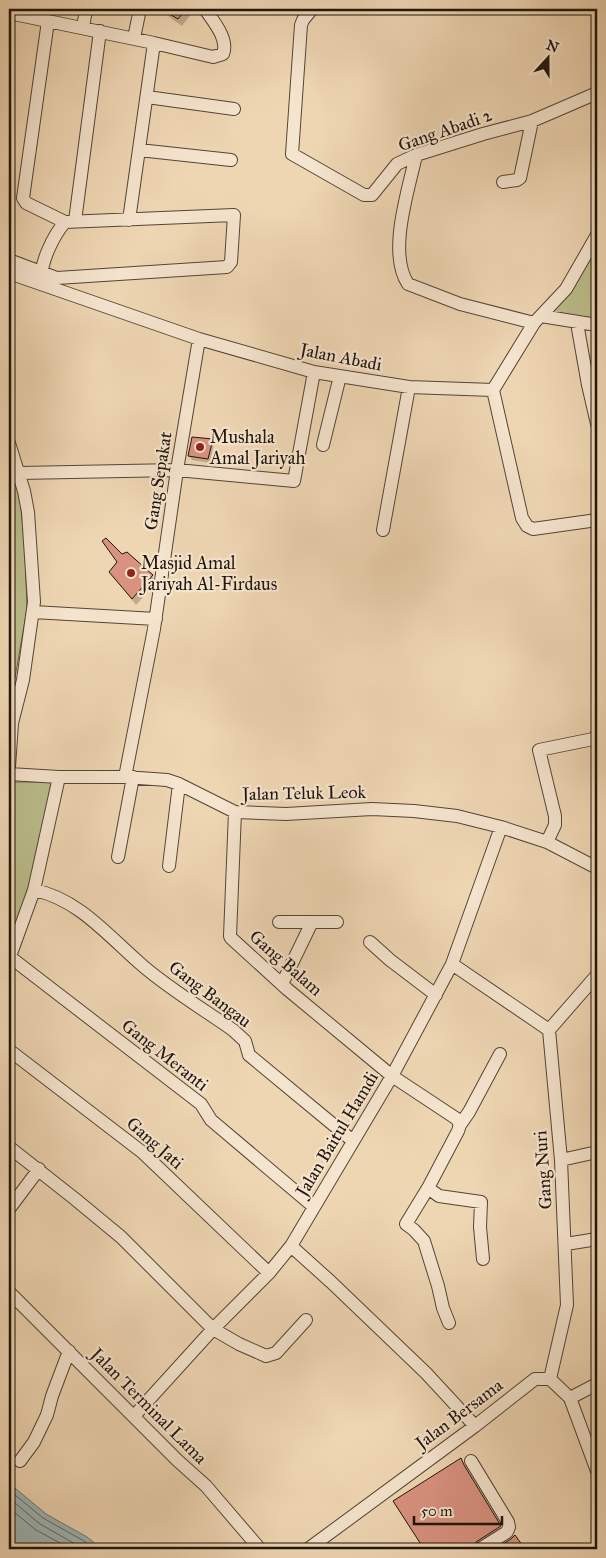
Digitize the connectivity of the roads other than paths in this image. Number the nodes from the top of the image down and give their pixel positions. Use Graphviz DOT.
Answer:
graph roads {
  1 [pos="86,9"];
  2 [pos="140,9"];
  3 [pos="205,9"];
  4 [pos="312,9"];
  5 [pos="9,13"];
  6 [pos="32,13"];
  7 [pos="48,21"];
  8 [pos="83,28"];
  9 [pos="100,32"];
  10 [pos="134,38"];
  11 [pos="154,42"];
  12 [pos="597,93"];
  13 [pos="146,98"];
  14 [pos="234,109"];
  15 [pos="532,121"];
  16 [pos="139,150"];
  17 [pos="416,155"];
  18 [pos="231,160"];
  19 [pos="503,182"];
  20 [pos="129,220"];
  21 [pos="70,222"];
  22 [pos="597,235"];
  23 [pos="9,260"];
  24 [pos="9,273"];
  25 [pos="41,279"];
  26 [pos="538,319"];
  27 [pos="577,323"];
  28 [pos="597,325"];
  29 [pos="200,339"];
  30 [pos="314,372"];
  31 [pos="340,376"];
  32 [pos="409,387"];
  33 [pos="492,390"];
  34 [pos="597,424"];
  35 [pos="9,443"];
  36 [pos="322,445"];
  37 [pos="177,470"];
  38 [pos="19,473"];
  39 [pos="597,520"];
  40 [pos="384,530"];
  41 [pos="33,612"];
  42 [pos="156,619"];
  43 [pos="597,735"];
  44 [pos="9,767"];
  45 [pos="9,774"];
  46 [pos="59,777"];
  47 [pos="129,777"];
  48 [pos="179,784"];
  49 [pos="235,812"];
  50 [pos="501,827"];
  51 [pos="547,842"];
  52 [pos="118,857"];
  53 [pos="169,866"];
  54 [pos="597,868"];
  55 [pos="34,890"];
  56 [pos="279,922"];
  57 [pos="312,922"];
  58 [pos="337,922"];
  59 [pos="370,942"];
  60 [pos="9,958"];
  61 [pos="452,964"];
  62 [pos="597,976"];
  63 [pos="282,984"];
  64 [pos="436,995"];
  65 [pos="550,1030"];
  66 [pos="9,1050"];
  67 [pos="500,1054"];
  68 [pos="392,1076"];
  69 [pos="460,1125"];
  70 [pos="353,1141"];
  71 [pos="9,1147"];
  72 [pos="597,1152"];
  73 [pos="561,1160"];
  74 [pos="39,1170"];
  75 [pos="428,1188"];
  76 [pos="314,1207"];
  77 [pos="9,1209"];
  78 [pos="597,1239"];
  79 [pos="566,1244"];
  80 [pos="292,1246"];
  81 [pos="483,1259"];
  82 [pos="270,1273"];
  83 [pos="9,1292"];
  84 [pos="306,1320"];
  85 [pos="449,1323"];
  86 [pos="213,1329"];
  87 [pos="70,1352"];
  88 [pos="550,1379"];
  89 [pos="597,1384"];
  90 [pos="570,1398"];
  91 [pos="134,1416"];
  92 [pos="475,1426"];
  93 [pos="20,1461"];
  94 [pos="471,1461"];
  95 [pos="597,1467"];
  96 [pos="260,1549"];
  97 [pos="308,1549"];
  98 [pos="480,1549"];
  1 -- 8 [label="street"];
  2 -- 10 [label="street"];
  3 -- 11 [label="street"];
  4 -- 17 [label="street, Gang Abadi 2"];
  5 -- 6 [label="street"];
  6 -- 7 [label="street"];
  7 -- 8 [label="street"];
  7 -- 21 [label="street"];
  8 -- 9 [label="street"];
  9 -- 10 [label="street"];
  9 -- 21 [label="street"];
  10 -- 11 [label="street"];
  11 -- 13 [label="street"];
  12 -- 15 [label="street, Gang Abadi 2"];
  13 -- 14 [label="street"];
  13 -- 16 [label="street"];
  15 -- 17 [label="street, Gang Abadi 2"];
  15 -- 19 [label="street"];
  16 -- 18 [label="street"];
  16 -- 20 [label="street"];
  17 -- 26 [label="street"];
  20 -- 21 [label="street"];
  20 -- 25 [label="street"];
  21 -- 25 [label="street"];
  22 -- 26 [label="street"];
  23 -- 25 [label="street"];
  24 -- 25 [label="street, Jalan Abadi"];
  25 -- 29 [label="street, Jalan Abadi"];
  26 -- 27 [label="street"];
  26 -- 33 [label="street"];
  27 -- 28 [label="street"];
  27 -- 34 [label="street"];
  29 -- 30 [label="street, Jalan Abadi"];
  29 -- 37 [label="street, Gang Sepakat"];
  30 -- 31 [label="street, Jalan Abadi"];
  30 -- 37 [label="street"];
  31 -- 32 [label="street, Jalan Abadi"];
  31 -- 36 [label="street"];
  32 -- 33 [label="street, Jalan Abadi"];
  32 -- 40 [label="street"];
  33 -- 39 [label="street"];
  35 -- 38 [label="street"];
  37 -- 38 [label="street"];
  37 -- 42 [label="street, Gang Sepakat"];
  38 -- 41 [label="street"];
  41 -- 42 [label="street"];
  41 -- 44 [label="street"];
  42 -- 47 [label="street, Gang Sepakat"];
  43 -- 51 [label="street"];
  45 -- 46 [label="street, Jalan Teluk Leok"];
  46 -- 47 [label="street, Jalan Teluk Leok"];
  46 -- 55 [label="street"];
  47 -- 48 [label="street, Jalan Teluk Leok"];
  47 -- 52 [label="street, Gang Sepakat"];
  48 -- 49 [label="street, Jalan Teluk Leok"];
  48 -- 53 [label="street"];
  49 -- 50 [label="street, Jalan Teluk Leok"];
  49 -- 63 [label="street, Gang Balam"];
  50 -- 51 [label="street, Jalan Teluk Leok"];
  50 -- 61 [label="street, Jalan Baitul Hamdi"];
  51 -- 54 [label="street, Jalan Teluk Leok"];
  55 -- 60 [label="street"];
  55 -- 70 [label="street, Gang Bangau"];
  56 -- 57 [label="street"];
  57 -- 58 [label="street"];
  57 -- 63 [label="street"];
  59 -- 64 [label="street"];
  60 -- 76 [label="street, Gang Meranti"];
  61 -- 64 [label="street, Jalan Baitul Hamdi"];
  61 -- 65 [label="street"];
  62 -- 65 [label="street"];
  63 -- 68 [label="street, Gang Balam"];
  64 -- 68 [label="street, Jalan Baitul Hamdi"];
  65 -- 73 [label="street, Gang Nuri"];
  66 -- 82 [label="street, Gang Jati"];
  67 -- 69 [label="street"];
  68 -- 69 [label="street, Gang Balam"];
  68 -- 70 [label="street, Jalan Baitul Hamdi"];
  69 -- 75 [label="street"];
  70 -- 76 [label="street, Jalan Baitul Hamdi"];
  71 -- 74 [label="street"];
  72 -- 73 [label="street"];
  73 -- 79 [label="street, Gang Nuri"];
  74 -- 77 [label="street"];
  74 -- 86 [label="street"];
  75 -- 81 [label="street"];
  75 -- 85 [label="street"];
  76 -- 80 [label="street, Jalan Baitul Hamdi"];
  78 -- 79 [label="street"];
  79 -- 88 [label="street, Gang Nuri"];
  80 -- 82 [label="street, Jalan Baitul Hamdi"];
  80 -- 92 [label="street"];
  82 -- 86 [label="street, Jalan Baitul Hamdi"];
  83 -- 87 [label="street, Jalan Terminal Lama"];
  84 -- 86 [label="street"];
  86 -- 91 [label="street, Jalan Baitul Hamdi"];
  87 -- 91 [label="street, Jalan Terminal Lama"];
  87 -- 93 [label="street"];
  88 -- 90 [label="street"];
  88 -- 92 [label="street, Jalan Bersama"];
  89 -- 90 [label="street"];
  90 -- 95 [label="street"];
  91 -- 96 [label="street, Jalan Terminal Lama"];
  92 -- 97 [label="street, Jalan Bersama"];
  94 -- 98 [label="street"];
}
